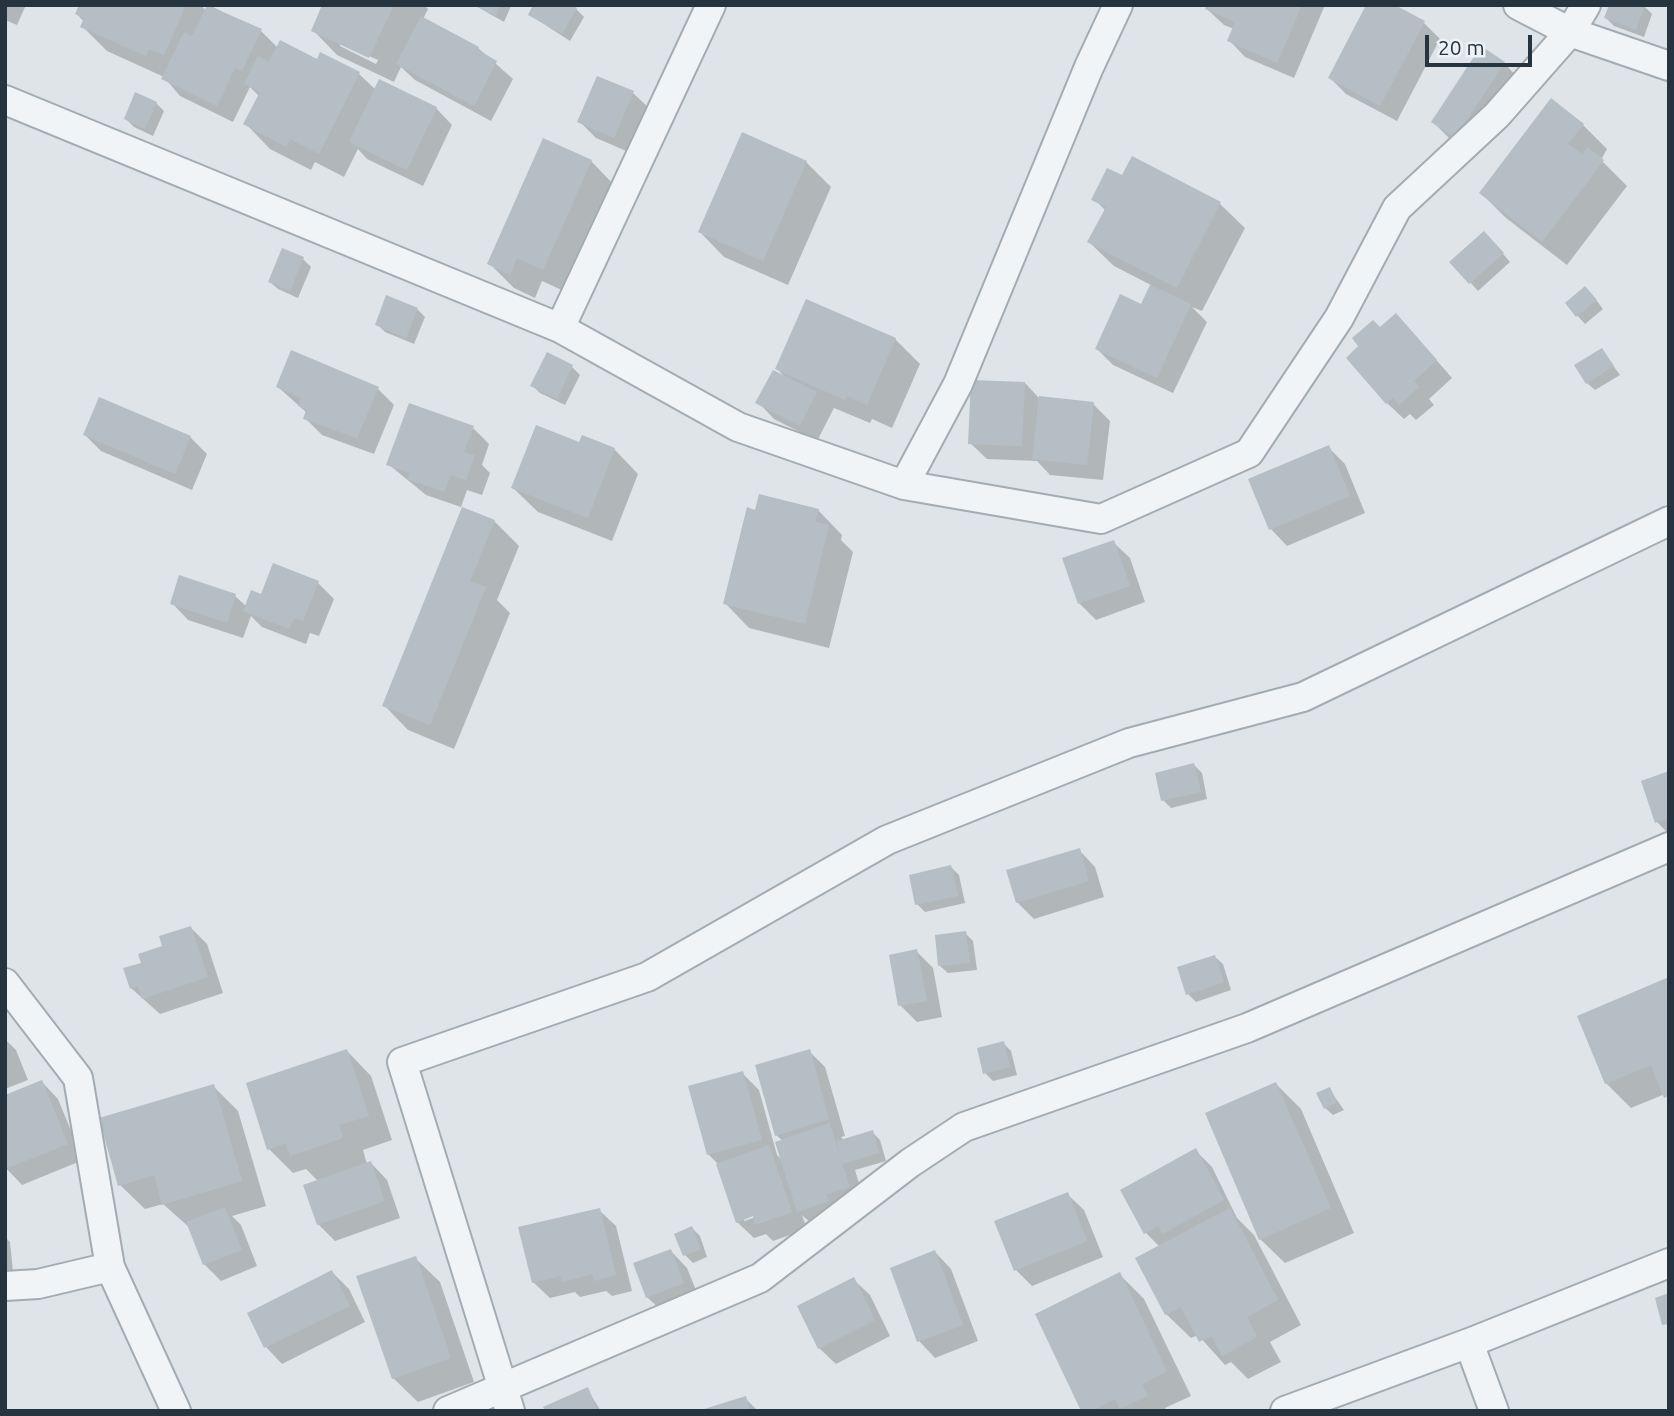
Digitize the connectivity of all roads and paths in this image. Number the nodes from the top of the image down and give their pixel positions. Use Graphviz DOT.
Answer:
graph roads {
  1 [pos="1118,5"];
  2 [pos="1518,5"];
  3 [pos="1586,5"];
  4 [pos="701,9"];
  5 [pos="1570,32"];
  6 [pos="1669,66"];
  7 [pos="5,100"];
  8 [pos="560,328"];
  9 [pos="904,485"];
  10 [pos="1669,521"];
  11 [pos="1669,847"];
  12 [pos="5,983"];
  13 [pos="1669,1263"];
  14 [pos="110,1267"];
  15 [pos="5,1286"];
  16 [pos="1469,1343"];
  17 [pos="506,1399"];
  18 [pos="176,1411"];
  19 [pos="448,1411"];
  20 [pos="1285,1411"];
  21 [pos="1494,1411"];
  1 -- 9 [label="street"];
  2 -- 5 [label="street"];
  3 -- 5 [label="street"];
  4 -- 8 [label="street"];
  5 -- 6 [label="street"];
  5 -- 9 [label="street"];
  7 -- 8 [label="street"];
  8 -- 9 [label="street"];
  10 -- 17 [label="street"];
  11 -- 17 [label="street"];
  12 -- 14 [label="street"];
  13 -- 16 [label="street"];
  14 -- 15 [label="street"];
  14 -- 18 [label="street"];
  16 -- 20 [label="street"];
  16 -- 21 [label="street"];
  17 -- 19 [label="street"];
}
